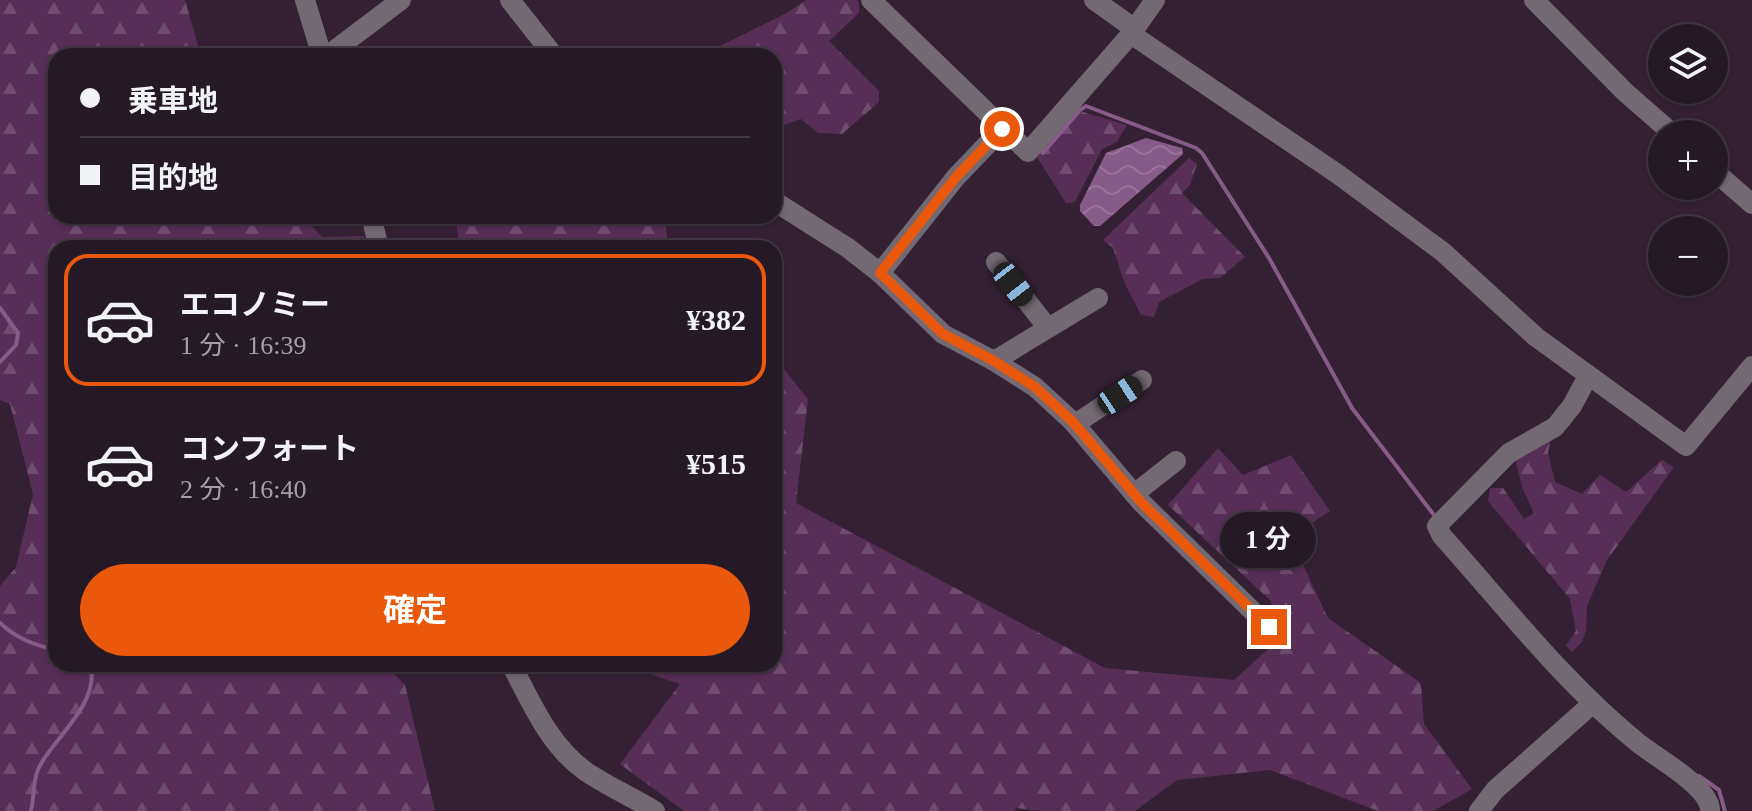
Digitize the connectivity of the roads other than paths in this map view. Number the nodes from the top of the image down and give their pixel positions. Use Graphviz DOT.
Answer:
graph roads {
  1 [pos="305,0"];
  2 [pos="401,0"];
  3 [pos="510,0"];
  4 [pos="871,0"];
  5 [pos="1094,0"];
  6 [pos="1155,0"];
  7 [pos="1534,0"];
  8 [pos="1133,32"];
  9 [pos="321,48"];
  10 [pos="335,48"];
  11 [pos="548,48"];
  12 [pos="1657,120"];
  13 [pos="1002,129"];
  14 [pos="1728,183"];
  15 [pos="1752,204"];
  16 [pos="782,206"];
  17 [pos="996,262"];
  18 [pos="880,273"];
  19 [pos="1098,298"];
  20 [pos="1048,328"];
  21 [pos="994,361"];
  22 [pos="1752,366"];
  23 [pos="1588,376"];
  24 [pos="1142,380"];
  25 [pos="1075,424"];
  26 [pos="1176,461"];
  27 [pos="1134,494"];
  28 [pos="1269,627"];
  29 [pos="515,672"];
  30 [pos="1592,704"];
  31 [pos="655,811"];
  32 [pos="1479,811"];
  33 [pos="1710,811"];
  1 -- 9 [label="street"];
  2 -- 10 [label="street"];
  3 -- 11 [label="street"];
  4 -- 13 [label="street"];
  5 -- 8 [label="street"];
  6 -- 8 [label="street"];
  7 -- 12 [label="street"];
  8 -- 13 [label="street"];
  8 -- 23 [label="street"];
  13 -- 18 [label="street"];
  14 -- 15 [label="street"];
  16 -- 18 [label="street"];
  17 -- 20 [label="street"];
  18 -- 21 [label="street"];
  19 -- 20 [label="street"];
  20 -- 21 [label="street"];
  21 -- 25 [label="street"];
  22 -- 23 [label="street"];
  23 -- 30 [label="street"];
  24 -- 25 [label="street"];
  25 -- 27 [label="street"];
  26 -- 27 [label="street"];
  27 -- 28 [label="street"];
  29 -- 31 [label="street"];
  30 -- 32 [label="street"];
  30 -- 33 [label="street"];
}
